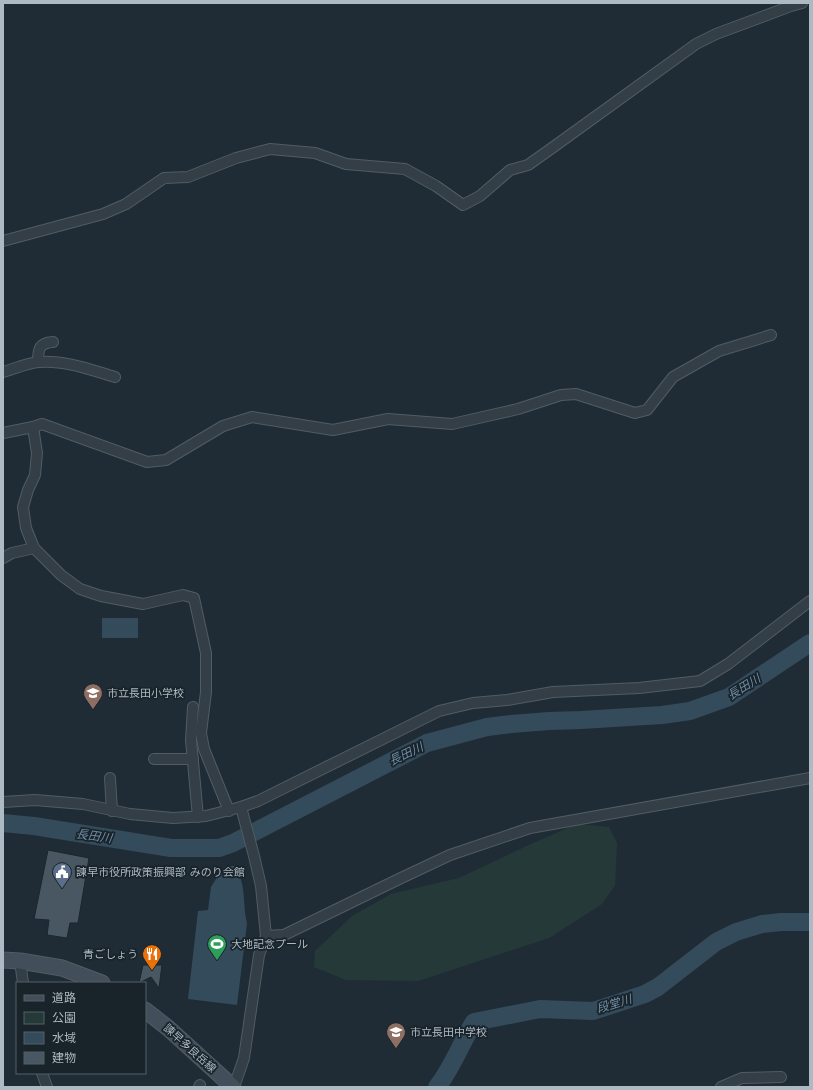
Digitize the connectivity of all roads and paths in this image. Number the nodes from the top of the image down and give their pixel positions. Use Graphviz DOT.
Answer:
graph roads {
  1 [pos="802,3"];
  2 [pos="3,241"];
  3 [pos="771,335"];
  4 [pos="53,342"];
  5 [pos="38,362"];
  6 [pos="3,372"];
  7 [pos="115,377"];
  8 [pos="33,427"];
  9 [pos="3,434"];
  10 [pos="34,548"];
  11 [pos="3,558"];
  12 [pos="810,601"];
  13 [pos="193,707"];
  14 [pos="154,759"];
  15 [pos="193,759"];
  16 [pos="110,778"];
  17 [pos="810,778"];
  18 [pos="3,802"];
  19 [pos="112,810"];
  20 [pos="229,810"];
  21 [pos="241,812"];
  22 [pos="198,817"];
  23 [pos="266,936"];
  24 [pos="3,960"];
  25 [pos="20,960"];
  26 [pos="23,982"];
  27 [pos="99,982"];
  28 [pos="146,1011"];
  29 [pos="42,1074"];
  30 [pos="781,1077"];
  31 [pos="47,1087"];
  32 [pos="234,1087"];
  33 [pos="721,1087"];
  1 -- 2 [label="street"];
  3 -- 8 [label="street"];
  4 -- 5 [label="street"];
  5 -- 6 [label="street"];
  5 -- 7 [label="street"];
  8 -- 9 [label="street"];
  8 -- 10 [label="street"];
  10 -- 11 [label="street"];
  10 -- 20 [label="street"];
  12 -- 21 [label="street"];
  13 -- 15 [label="street"];
  14 -- 15 [label="street"];
  15 -- 22 [label="street"];
  16 -- 19 [label="street"];
  17 -- 23 [label="street"];
  18 -- 19 [label="street"];
  19 -- 22 [label="street"];
  20 -- 21 [label="street"];
  20 -- 22 [label="street"];
  21 -- 23 [label="street"];
  23 -- 32 [label="street"];
  24 -- 25 [label="main road"];
  25 -- 26 [label="street"];
  25 -- 27 [label="main road"];
  28 -- 32 [label="main road, 諫早多良岳線"];
  29 -- 31 [label="street"];
  30 -- 33 [label="street"];
}
